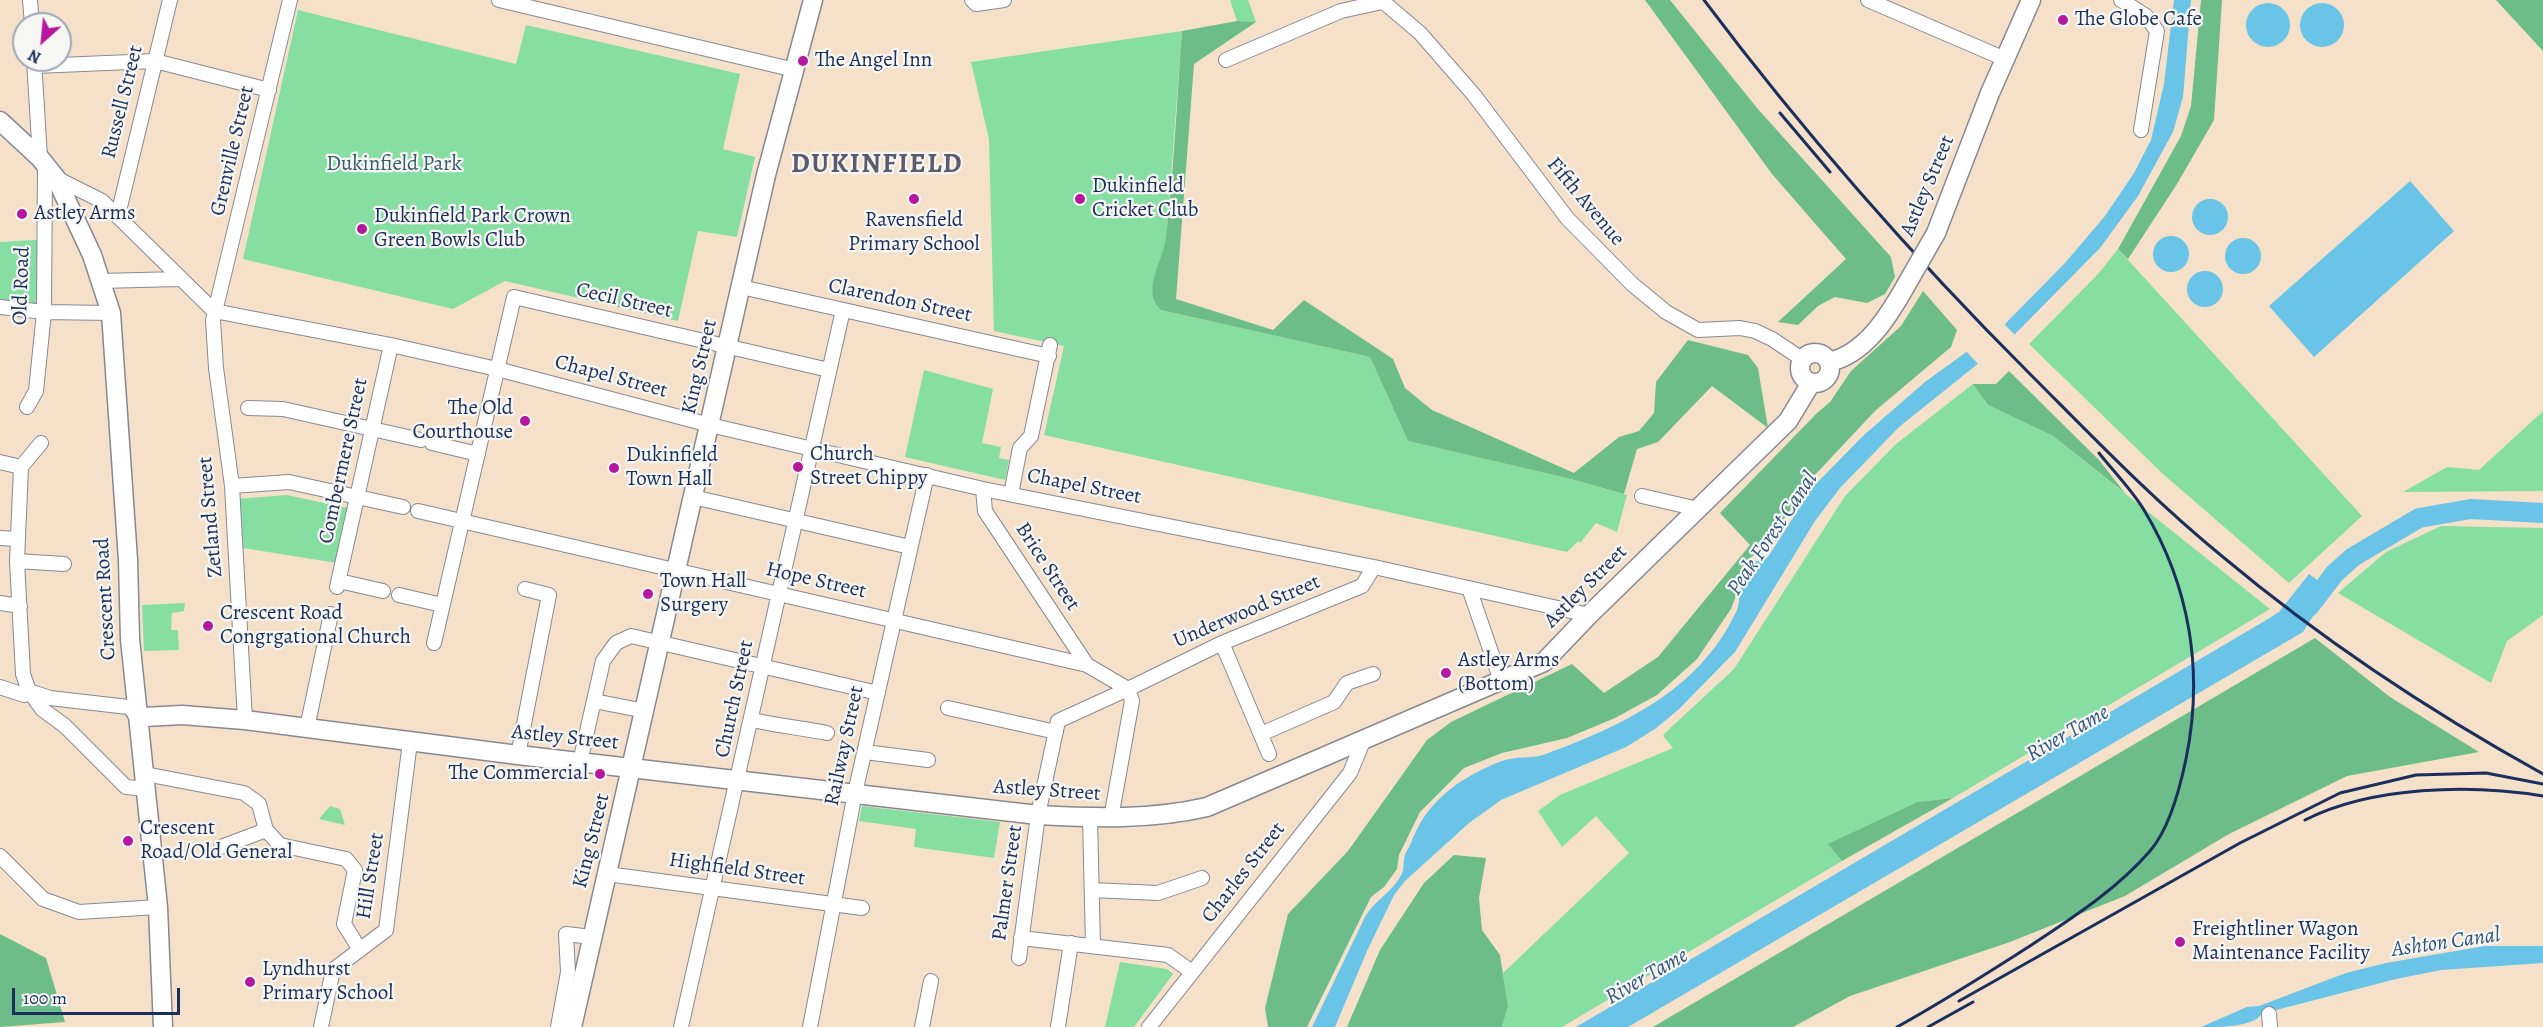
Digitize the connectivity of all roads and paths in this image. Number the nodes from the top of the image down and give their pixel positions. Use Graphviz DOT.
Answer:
graph roads {
  1 [pos="170,0"];
  2 [pos="290,0"];
  3 [pos="499,0"];
  4 [pos="813,0"];
  5 [pos="972,0"];
  6 [pos="1004,0"];
  7 [pos="1868,0"];
  8 [pos="2031,0"];
  9 [pos="2121,0"];
  10 [pos="1381,1"];
  11 [pos="544,5"];
  12 [pos="2005,59"];
  13 [pos="1226,60"];
  14 [pos="155,61"];
  15 [pos="72,62"];
  16 [pos="795,70"];
  17 [pos="35,72"];
  18 [pos="269,90"];
  19 [pos="0,121"];
  20 [pos="2141,130"];
  21 [pos="47,166"];
  22 [pos="118,215"];
  23 [pos="179,279"];
  24 [pos="100,281"];
  25 [pos="741,287"];
  26 [pos="0,307"];
  27 [pos="843,310"];
  28 [pos="214,311"];
  29 [pos="44,312"];
  30 [pos="111,313"];
  31 [pos="391,345"];
  32 [pos="727,347"];
  33 [pos="1802,359"];
  34 [pos="1829,362"];
  35 [pos="497,369"];
  36 [pos="829,370"];
  37 [pos="1811,383"];
  38 [pos="27,406"];
  39 [pos="248,408"];
  40 [pos="710,425"];
  41 [pos="372,429"];
  42 [pos="41,443"];
  43 [pos="812,448"];
  44 [pos="478,454"];
  45 [pos="0,462"];
  46 [pos="21,466"];
  47 [pos="927,475"];
  48 [pos="232,486"];
  49 [pos="983,489"];
  50 [pos="1011,494"];
  51 [pos="1642,496"];
  52 [pos="357,497"];
  53 [pos="693,497"];
  54 [pos="403,507"];
  55 [pos="1698,508"];
  56 [pos="418,510"];
  57 [pos="462,520"];
  58 [pos="795,521"];
  59 [pos="0,538"];
  60 [pos="17,538"];
  61 [pos="910,547"];
  62 [pos="16,561"];
  63 [pos="64,564"];
  64 [pos="1374,567"];
  65 [pos="676,570"];
  66 [pos="1469,588"];
  67 [pos="525,589"];
  68 [pos="383,591"];
  69 [pos="779,594"];
  70 [pos="399,595"];
  71 [pos="0,603"];
  72 [pos="442,605"];
  73 [pos="20,606"];
  74 [pos="332,614"];
  75 [pos="1589,615"];
  76 [pos="893,620"];
  77 [pos="434,643"];
  78 [pos="1222,643"];
  79 [pos="660,644"];
  80 [pos="1087,665"];
  81 [pos="764,666"];
  82 [pos="1373,674"];
  83 [pos="1501,681"];
  84 [pos="0,687"];
  85 [pos="1128,688"];
  86 [pos="29,691"];
  87 [pos="878,693"];
  88 [pos="76,701"];
  89 [pos="594,701"];
  90 [pos="948,708"];
  91 [pos="645,711"];
  92 [pos="136,712"];
  93 [pos="244,720"];
  94 [pos="753,720"];
  95 [pos="65,726"];
  96 [pos="307,728"];
  97 [pos="1056,732"];
  98 [pos="827,733"];
  99 [pos="1261,734"];
  100 [pos="1364,739"];
  101 [pos="410,742"];
  102 [pos="865,752"];
  103 [pos="1269,754"];
  104 [pos="518,755"];
  105 [pos="928,760"];
  106 [pos="580,762"];
  107 [pos="633,768"];
  108 [pos="739,779"];
  109 [pos="146,782"];
  110 [pos="855,793"];
  111 [pos="1038,815"];
  112 [pos="1090,818"];
  113 [pos="1110,818"];
  114 [pos="266,830"];
  115 [pos="221,847"];
  116 [pos="0,856"];
  117 [pos="607,874"];
  118 [pos="1202,879"];
  119 [pos="713,888"];
  120 [pos="1092,890"];
  121 [pos="833,904"];
  122 [pos="158,907"];
  123 [pos="862,908"];
  124 [pos="592,937"];
  125 [pos="1021,938"];
  126 [pos="1071,943"];
  127 [pos="1093,946"];
  128 [pos="360,950"];
  129 [pos="1018,958"];
  130 [pos="1192,972"];
  131 [pos="931,981"];
  132 [pos="163,1027"];
  133 [pos="321,1027"];
  134 [pos="558,1027"];
  135 [pos="572,1027"];
  136 [pos="681,1027"];
  137 [pos="810,1027"];
  138 [pos="922,1027"];
  139 [pos="1058,1027"];
  140 [pos="1149,1027"];
  1 -- 14 [label="street, Russell Street"];
  2 -- 18 [label="street, Grenville Street"];
  3 -- 11 [label="street"];
  4 -- 16 [label="main road, King Street"];
  5 -- 6 [label="street"];
  7 -- 12 [label="street"];
  8 -- 12 [label="main road, Astley Street"];
  9 -- 20 [label="street"];
  10 -- 13 [label="street"];
  10 -- 33 [label="street, Fifth Avenue"];
  11 -- 16 [label="street"];
  12 -- 34 [label="main road, Astley Street, bridge"];
  14 -- 15 [label="street"];
  14 -- 18 [label="street"];
  14 -- 22 [label="street, Russell Street"];
  16 -- 25 [label="main road, King Street"];
  17 -- 21 [label="street, Old Road"];
  18 -- 28 [label="street, Grenville Street"];
  19 -- 21 [label="main road"];
  21 -- 22 [label="street"];
  21 -- 24 [label="main road, Crescent Road"];
  21 -- 29 [label="street, Old Road"];
  22 -- 23 [label="street"];
  23 -- 24 [label="street"];
  23 -- 28 [label="street"];
  24 -- 30 [label="main road, Crescent Road"];
  25 -- 27 [label="street, Clarendon Street"];
  25 -- 32 [label="main road, King Street"];
  26 -- 29 [label="street"];
  27 -- 36 [label="street, Church Street"];
  27 -- 50 [label="street, Clarendon Street"];
  28 -- 31 [label="street, Chapel Street"];
  28 -- 48 [label="street, Zetland Street"];
  29 -- 30 [label="street"];
  29 -- 38 [label="street, Old Road"];
  30 -- 92 [label="main road, Crescent Road"];
  31 -- 35 [label="street, Chapel Street"];
  31 -- 41 [label="street, Combermere Street"];
  32 -- 35 [label="street, Cecil Street"];
  32 -- 36 [label="street, Cecil Street"];
  32 -- 40 [label="main road, King Street"];
  33 -- 34 [label="main road"];
  33 -- 37 [label="main road"];
  34 -- 37 [label="main road"];
  35 -- 40 [label="street, Chapel Street"];
  35 -- 44 [label="street"];
  36 -- 43 [label="street, Church Street"];
  37 -- 55 [label="main road, Astley Street"];
  39 -- 41 [label="street"];
  40 -- 43 [label="street, Chapel Street"];
  40 -- 53 [label="main road, King Street"];
  41 -- 44 [label="street"];
  41 -- 52 [label="street, Combermere Street"];
  42 -- 46 [label="street"];
  43 -- 47 [label="street, Chapel Street"];
  43 -- 58 [label="street, Church Street"];
  44 -- 57 [label="street"];
  45 -- 46 [label="street"];
  46 -- 60 [label="street"];
  47 -- 49 [label="street, Chapel Street"];
  47 -- 61 [label="street, Railway Street"];
  48 -- 52 [label="street"];
  48 -- 93 [label="street, Zetland Street"];
  49 -- 50 [label="street, Chapel Street"];
  49 -- 80 [label="street, Brice Street"];
  50 -- 64 [label="street, Chapel Street"];
  51 -- 55 [label="street"];
  52 -- 54 [label="street"];
  52 -- 68 [label="street, Combermere Street"];
  53 -- 58 [label="street"];
  53 -- 65 [label="main road, King Street"];
  55 -- 75 [label="main road, Astley Street"];
  56 -- 57 [label="street, Hope Street"];
  57 -- 65 [label="street, Hope Street"];
  57 -- 72 [label="street"];
  58 -- 61 [label="street"];
  58 -- 69 [label="street, Church Street"];
  59 -- 60 [label="street"];
  60 -- 62 [label="street"];
  61 -- 76 [label="street, Railway Street"];
  62 -- 63 [label="street"];
  62 -- 73 [label="street"];
  64 -- 66 [label="street, Chapel Street"];
  64 -- 78 [label="street, Underwood Street"];
  65 -- 69 [label="street, Hope Street"];
  65 -- 79 [label="main road, King Street"];
  66 -- 75 [label="street, Chapel Street"];
  66 -- 83 [label="street"];
  67 -- 104 [label="street"];
  69 -- 76 [label="street, Hope Street"];
  69 -- 81 [label="street, Church Street"];
  70 -- 72 [label="street"];
  71 -- 73 [label="street"];
  72 -- 77 [label="street"];
  73 -- 86 [label="street"];
  74 -- 96 [label="street"];
  75 -- 83 [label="main road, Astley Street"];
  76 -- 80 [label="street, Hope Street"];
  76 -- 87 [label="street, Railway Street"];
  78 -- 85 [label="street, Underwood Street"];
  78 -- 99 [label="street"];
  79 -- 81 [label="street"];
  79 -- 89 [label="street"];
  79 -- 91 [label="main road, King Street"];
  80 -- 85 [label="street, Hope Street"];
  81 -- 87 [label="street"];
  81 -- 94 [label="street, Church Street"];
  82 -- 99 [label="street"];
  83 -- 100 [label="main road, Astley Street"];
  84 -- 86 [label="street"];
  85 -- 97 [label="street, Underwood Street"];
  85 -- 113 [label="street"];
  86 -- 88 [label="street"];
  86 -- 95 [label="street"];
  87 -- 102 [label="street, Railway Street"];
  88 -- 92 [label="street"];
  88 -- 95 [label="street"];
  89 -- 91 [label="street"];
  89 -- 106 [label="street"];
  90 -- 97 [label="street"];
  91 -- 107 [label="main road, King Street"];
  92 -- 93 [label="main road, Astley Street"];
  92 -- 109 [label="main road, Crescent Road"];
  93 -- 96 [label="main road, Astley Street"];
  94 -- 98 [label="street"];
  94 -- 108 [label="street, Church Street"];
  95 -- 109 [label="street"];
  96 -- 101 [label="main road, Astley Street"];
  97 -- 111 [label="street, Palmer Street"];
  99 -- 103 [label="street"];
  100 -- 113 [label="main road, Astley Street"];
  100 -- 130 [label="street, Charles Street"];
  101 -- 104 [label="main road, Astley Street"];
  101 -- 128 [label="street, Hill Street"];
  102 -- 105 [label="street"];
  102 -- 110 [label="street, Railway Street"];
  104 -- 106 [label="main road, Astley Street"];
  106 -- 107 [label="main road, Astley Street"];
  107 -- 108 [label="main road, Astley Street"];
  107 -- 117 [label="main road, King Street"];
  108 -- 110 [label="main road, Astley Street"];
  108 -- 119 [label="street, Church Street"];
  109 -- 114 [label="street"];
  109 -- 122 [label="main road, Crescent Road"];
  110 -- 111 [label="main road, Astley Street"];
  110 -- 121 [label="street, Railway Street"];
  111 -- 112 [label="main road, Astley Street"];
  111 -- 125 [label="street, Palmer Street"];
  112 -- 113 [label="main road, Astley Street"];
  112 -- 120 [label="street"];
  114 -- 115 [label="street"];
  114 -- 128 [label="street"];
  116 -- 122 [label="street"];
  117 -- 119 [label="street, Highfield Street"];
  117 -- 124 [label="main road, King Street"];
  118 -- 120 [label="street"];
  119 -- 121 [label="street, Highfield Street"];
  119 -- 136 [label="street, Church Street"];
  120 -- 127 [label="street"];
  121 -- 123 [label="street, Highfield Street"];
  121 -- 137 [label="street, Railway Street"];
  122 -- 132 [label="main road, Crescent Road"];
  124 -- 134 [label="street"];
  124 -- 135 [label="main road, King Street"];
  125 -- 126 [label="street"];
  125 -- 129 [label="street, Palmer Street"];
  126 -- 127 [label="street"];
  126 -- 139 [label="street"];
  127 -- 130 [label="street"];
  128 -- 133 [label="street, Hill Street"];
  130 -- 140 [label="street, Charles Street"];
  131 -- 138 [label="street"];
}
